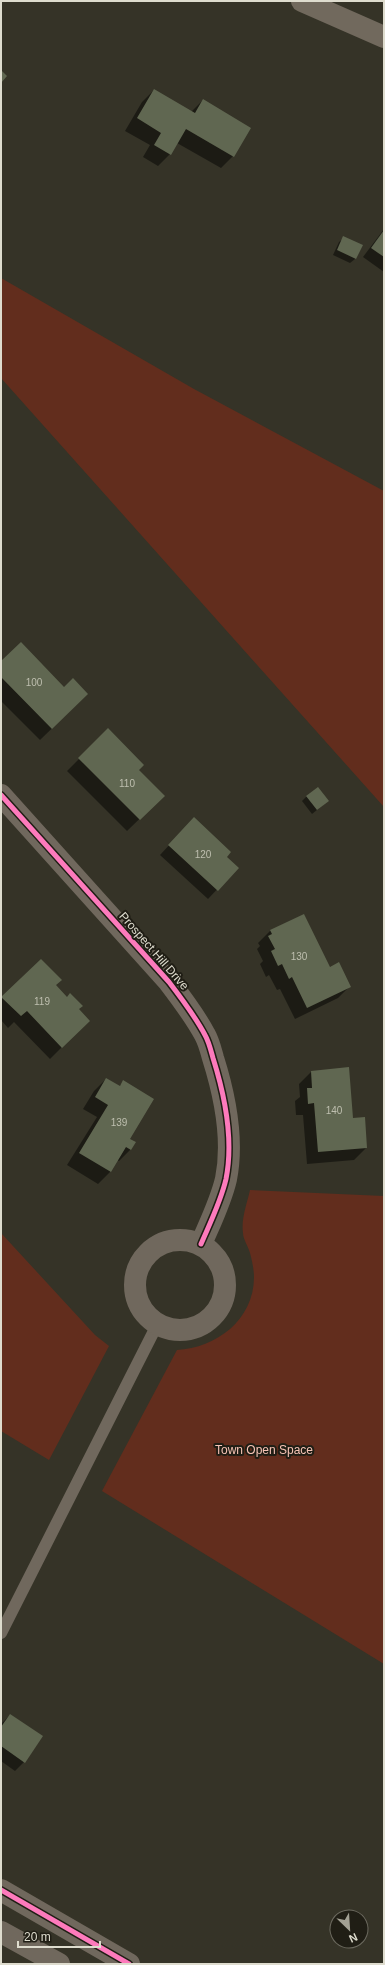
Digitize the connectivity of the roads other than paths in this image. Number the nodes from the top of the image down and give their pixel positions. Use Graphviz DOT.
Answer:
graph roads {
  1 [pos="302,1"];
  2 [pos="384,37"];
  3 [pos="1,795"];
  4 [pos="201,1244"];
  5 [pos="157,1324"];
  6 [pos="1,1633"];
  7 [pos="1,1890"];
  8 [pos="1,1932"];
  9 [pos="59,1964"];
  10 [pos="129,1964"];
  1 -- 2 [label="main road"];
  3 -- 4 [label="street, Prospect Hill Drive"];
  4 -- 5 [label="street"];
  4 -- 5 [label="street"];
  5 -- 6 [label="lane"];
  7 -- 10 [label="street"];
  8 -- 9 [label="street"];
}
